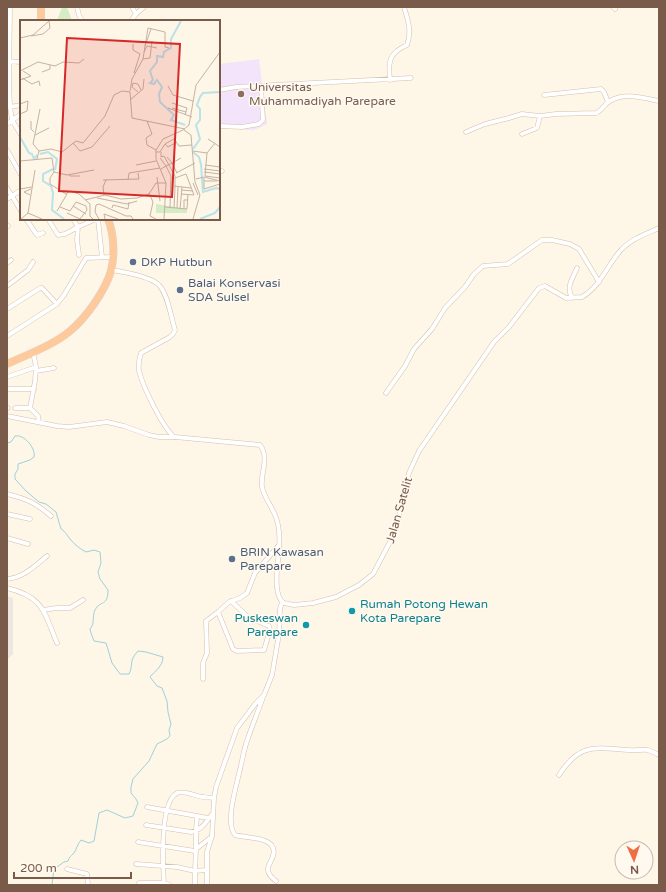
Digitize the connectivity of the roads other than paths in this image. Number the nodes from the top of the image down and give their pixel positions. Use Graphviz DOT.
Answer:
graph roads {
  1 [pos="10,7"];
  2 [pos="41,7"];
  3 [pos="77,7"];
  4 [pos="132,7"];
  5 [pos="144,7"];
  6 [pos="404,7"];
  7 [pos="136,14"];
  8 [pos="41,20"];
  9 [pos="82,20"];
  10 [pos="132,20"];
  11 [pos="8,61"];
  12 [pos="20,62"];
  13 [pos="411,78"];
  14 [pos="390,80"];
  15 [pos="261,86"];
  16 [pos="220,90"];
  17 [pos="544,95"];
  18 [pos="659,101"];
  19 [pos="608,102"];
  20 [pos="20,105"];
  21 [pos="10,107"];
  22 [pos="20,115"];
  23 [pos="540,116"];
  24 [pos="12,120"];
  25 [pos="7,124"];
  26 [pos="220,126"];
  27 [pos="466,132"];
  28 [pos="20,133"];
  29 [pos="522,134"];
  30 [pos="7,150"];
  31 [pos="20,172"];
  32 [pos="7,188"];
  33 [pos="20,191"];
  34 [pos="12,196"];
  35 [pos="7,199"];
  36 [pos="20,209"];
  37 [pos="27,220"];
  38 [pos="49,220"];
  39 [pos="74,220"];
  40 [pos="95,220"];
  41 [pos="97,220"];
  42 [pos="108,220"];
  43 [pos="78,227"];
  44 [pos="659,228"];
  45 [pos="44,232"];
  46 [pos="79,255"];
  47 [pos="102,257"];
  48 [pos="112,257"];
  49 [pos="33,262"];
  50 [pos="577,268"];
  51 [pos="111,270"];
  52 [pos="599,282"];
  53 [pos="7,286"];
  54 [pos="572,298"];
  55 [pos="57,304"];
  56 [pos="7,309"];
  57 [pos="7,336"];
  58 [pos="33,352"];
  59 [pos="7,364"];
  60 [pos="54,368"];
  61 [pos="36,369"];
  62 [pos="7,377"];
  63 [pos="7,389"];
  64 [pos="34,389"];
  65 [pos="386,393"];
  66 [pos="15,408"];
  67 [pos="30,408"];
  68 [pos="7,416"];
  69 [pos="39,422"];
  70 [pos="175,437"];
  71 [pos="7,494"];
  72 [pos="7,514"];
  73 [pos="51,516"];
  74 [pos="30,520"];
  75 [pos="7,538"];
  76 [pos="28,544"];
  77 [pos="279,546"];
  78 [pos="47,556"];
  79 [pos="7,579"];
  80 [pos="7,588"];
  81 [pos="83,600"];
  82 [pos="231,601"];
  83 [pos="282,602"];
  84 [pos="43,610"];
  85 [pos="218,612"];
  86 [pos="57,643"];
  87 [pos="203,679"];
  88 [pos="264,695"];
  89 [pos="659,755"];
  90 [pos="559,775"];
  91 [pos="214,798"];
  92 [pos="147,807"];
  93 [pos="166,810"];
  94 [pos="213,813"];
  95 [pos="198,816"];
  96 [pos="208,818"];
  97 [pos="146,825"];
  98 [pos="164,828"];
  99 [pos="196,831"];
  100 [pos="212,836"];
  101 [pos="138,842"];
  102 [pos="164,846"];
  103 [pos="196,850"];
  104 [pos="136,864"];
  105 [pos="163,866"];
  106 [pos="67,870"];
  107 [pos="206,870"];
  108 [pos="195,871"];
  109 [pos="276,881"];
  110 [pos="140,883"];
  111 [pos="164,884"];
  112 [pos="88,885"];
  113 [pos="170,885"];
  114 [pos="195,885"];
  115 [pos="207,885"];
  1 -- 11 [label="street"];
  2 -- 8 [label="highway"];
  3 -- 9 [label="street"];
  4 -- 7 [label="street"];
  5 -- 7 [label="street"];
  6 -- 14 [label="street"];
  7 -- 10 [label="street"];
  11 -- 12 [label="street"];
  11 -- 21 [label="street"];
  13 -- 14 [label="street"];
  14 -- 15 [label="street"];
  15 -- 16 [label="street"];
  15 -- 26 [label="street"];
  17 -- 19 [label="street"];
  18 -- 19 [label="street"];
  19 -- 23 [label="street"];
  20 -- 21 [label="street"];
  21 -- 24 [label="street"];
  22 -- 24 [label="street"];
  23 -- 27 [label="street"];
  23 -- 29 [label="street"];
  24 -- 25 [label="street"];
  24 -- 28 [label="street"];
  30 -- 31 [label="street"];
  32 -- 34 [label="street"];
  33 -- 34 [label="street"];
  34 -- 35 [label="street"];
  34 -- 36 [label="street"];
  37 -- 45 [label="street"];
  38 -- 43 [label="street"];
  39 -- 43 [label="street"];
  40 -- 43 [label="street"];
  41 -- 47 [label="street"];
  42 -- 48 [label="highway"];
  43 -- 46 [label="street"];
  44 -- 52 [label="street"];
  47 -- 48 [label="street"];
  47 -- 55 [label="street"];
  48 -- 51 [label="highway"];
  49 -- 53 [label="street"];
  50 -- 54 [label="street"];
  51 -- 58 [label="highway"];
  51 -- 70 [label="street"];
  52 -- 54 [label="street"];
  52 -- 65 [label="street"];
  54 -- 83 [label="street, Jalan Satelit"];
  55 -- 56 [label="street"];
  55 -- 57 [label="street"];
  58 -- 59 [label="highway"];
  58 -- 61 [label="street"];
  60 -- 61 [label="street"];
  61 -- 62 [label="street"];
  61 -- 64 [label="street"];
  63 -- 64 [label="street"];
  64 -- 67 [label="street"];
  66 -- 67 [label="street"];
  67 -- 69 [label="street"];
  68 -- 69 [label="street"];
  69 -- 70 [label="street"];
  70 -- 77 [label="street"];
  71 -- 73 [label="street"];
  72 -- 74 [label="street"];
  75 -- 76 [label="street"];
  77 -- 82 [label="street"];
  77 -- 83 [label="street"];
  78 -- 79 [label="street"];
  80 -- 84 [label="street"];
  81 -- 84 [label="street"];
  82 -- 85 [label="street"];
  82 -- 85 [label="street"];
  83 -- 88 [label="street"];
  84 -- 86 [label="street"];
  85 -- 87 [label="street"];
  88 -- 91 [label="street"];
  88 -- 109 [label="street"];
  89 -- 90 [label="street"];
  91 -- 93 [label="street"];
  91 -- 94 [label="street"];
  92 -- 93 [label="street"];
  93 -- 95 [label="street"];
  93 -- 98 [label="street"];
  94 -- 96 [label="street"];
  94 -- 100 [label="street"];
  95 -- 96 [label="street"];
  95 -- 99 [label="street"];
  96 -- 99 [label="street"];
  97 -- 98 [label="street"];
  98 -- 99 [label="street"];
  98 -- 102 [label="street"];
  99 -- 103 [label="street"];
  100 -- 103 [label="street"];
  100 -- 107 [label="street"];
  101 -- 102 [label="street"];
  102 -- 103 [label="street"];
  102 -- 105 [label="street"];
  103 -- 108 [label="street"];
  104 -- 105 [label="street"];
  105 -- 108 [label="street"];
  105 -- 111 [label="street"];
  106 -- 112 [label="street"];
  107 -- 108 [label="street"];
  107 -- 115 [label="street"];
  108 -- 114 [label="street"];
  110 -- 111 [label="street"];
  111 -- 113 [label="street"];
}
